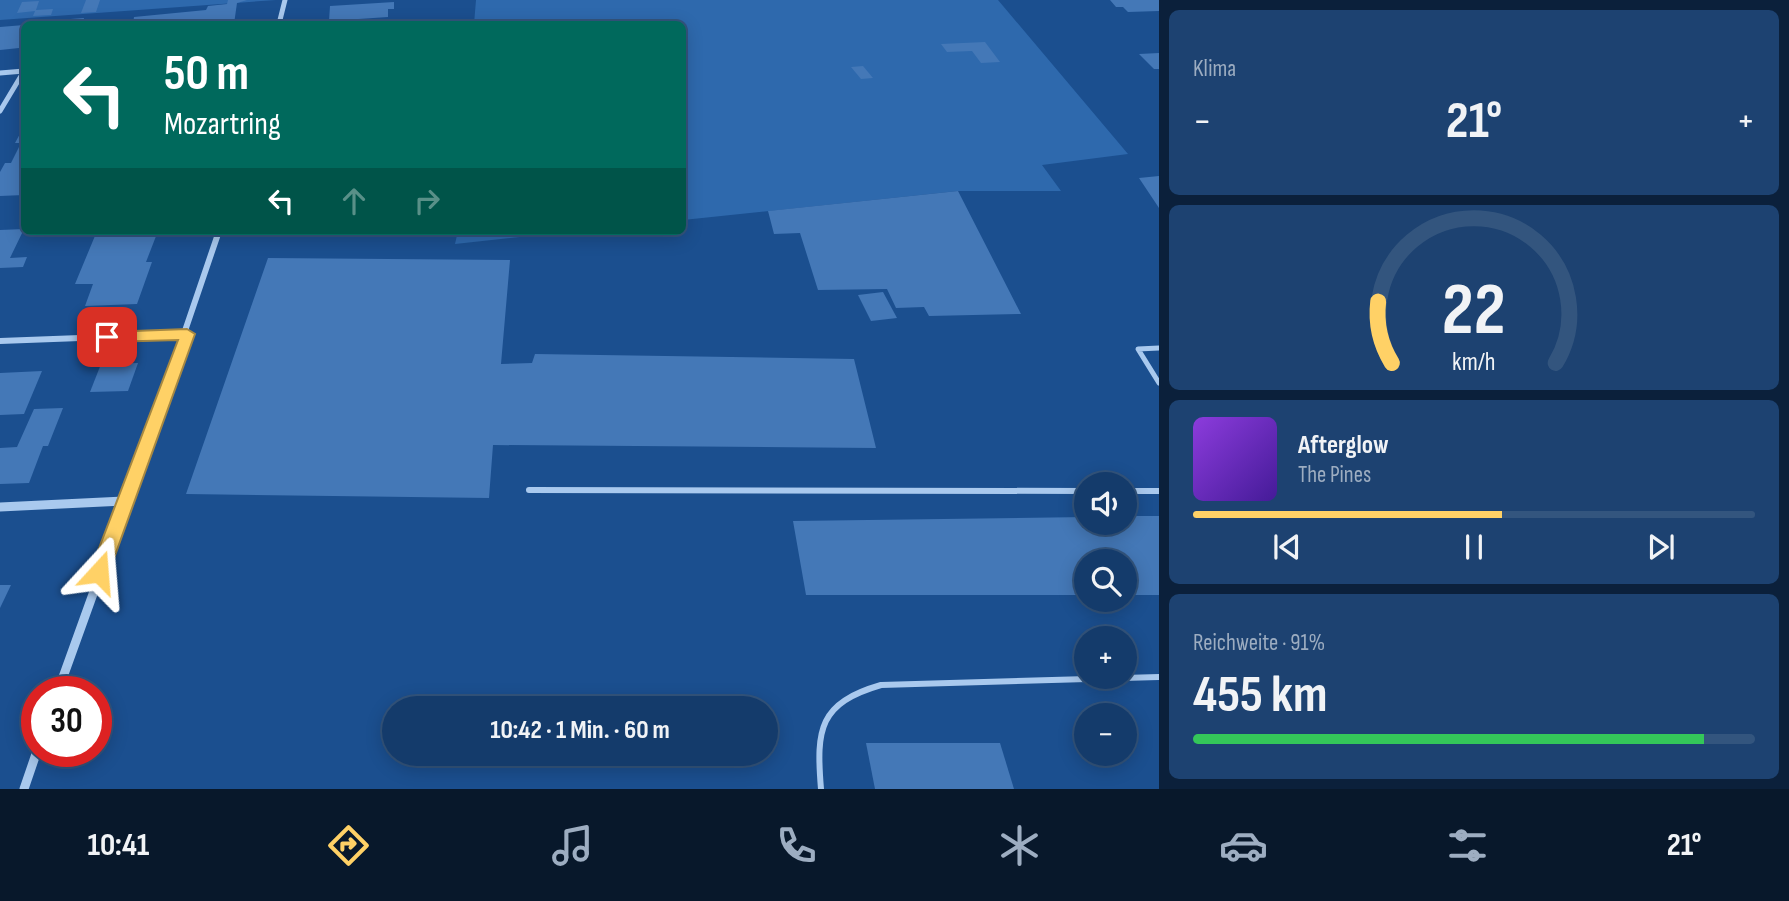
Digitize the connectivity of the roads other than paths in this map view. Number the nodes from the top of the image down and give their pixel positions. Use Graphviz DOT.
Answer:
graph roads {
  1 [pos="285,0"];
  2 [pos="280,21"];
  3 [pos="21,71"];
  4 [pos="0,73"];
  5 [pos="21,76"];
  6 [pos="0,111"];
  7 [pos="218,235"];
  8 [pos="187,334"];
  9 [pos="0,341"];
  10 [pos="1159,348"];
  11 [pos="1159,383"];
  12 [pos="529,490"];
  13 [pos="1074,491"];
  14 [pos="1137,491"];
  15 [pos="1159,491"];
  16 [pos="124,501"];
  17 [pos="0,507"];
  18 [pos="63,676"];
  19 [pos="1159,677"];
  20 [pos="32,767"];
  21 [pos="24,789"];
  22 [pos="821,789"];
  1 -- 2 [label="street"];
  3 -- 4 [label="street"];
  5 -- 6 [label="street"];
  7 -- 8 [label="street"];
  8 -- 9 [label="street"];
  8 -- 16 [label="street"];
  10 -- 11 [label="lane"];
  12 -- 13 [label="lane"];
  14 -- 15 [label="lane"];
  16 -- 17 [label="street"];
  16 -- 18 [label="street"];
  19 -- 22 [label="lane"];
  20 -- 21 [label="street"];
}
